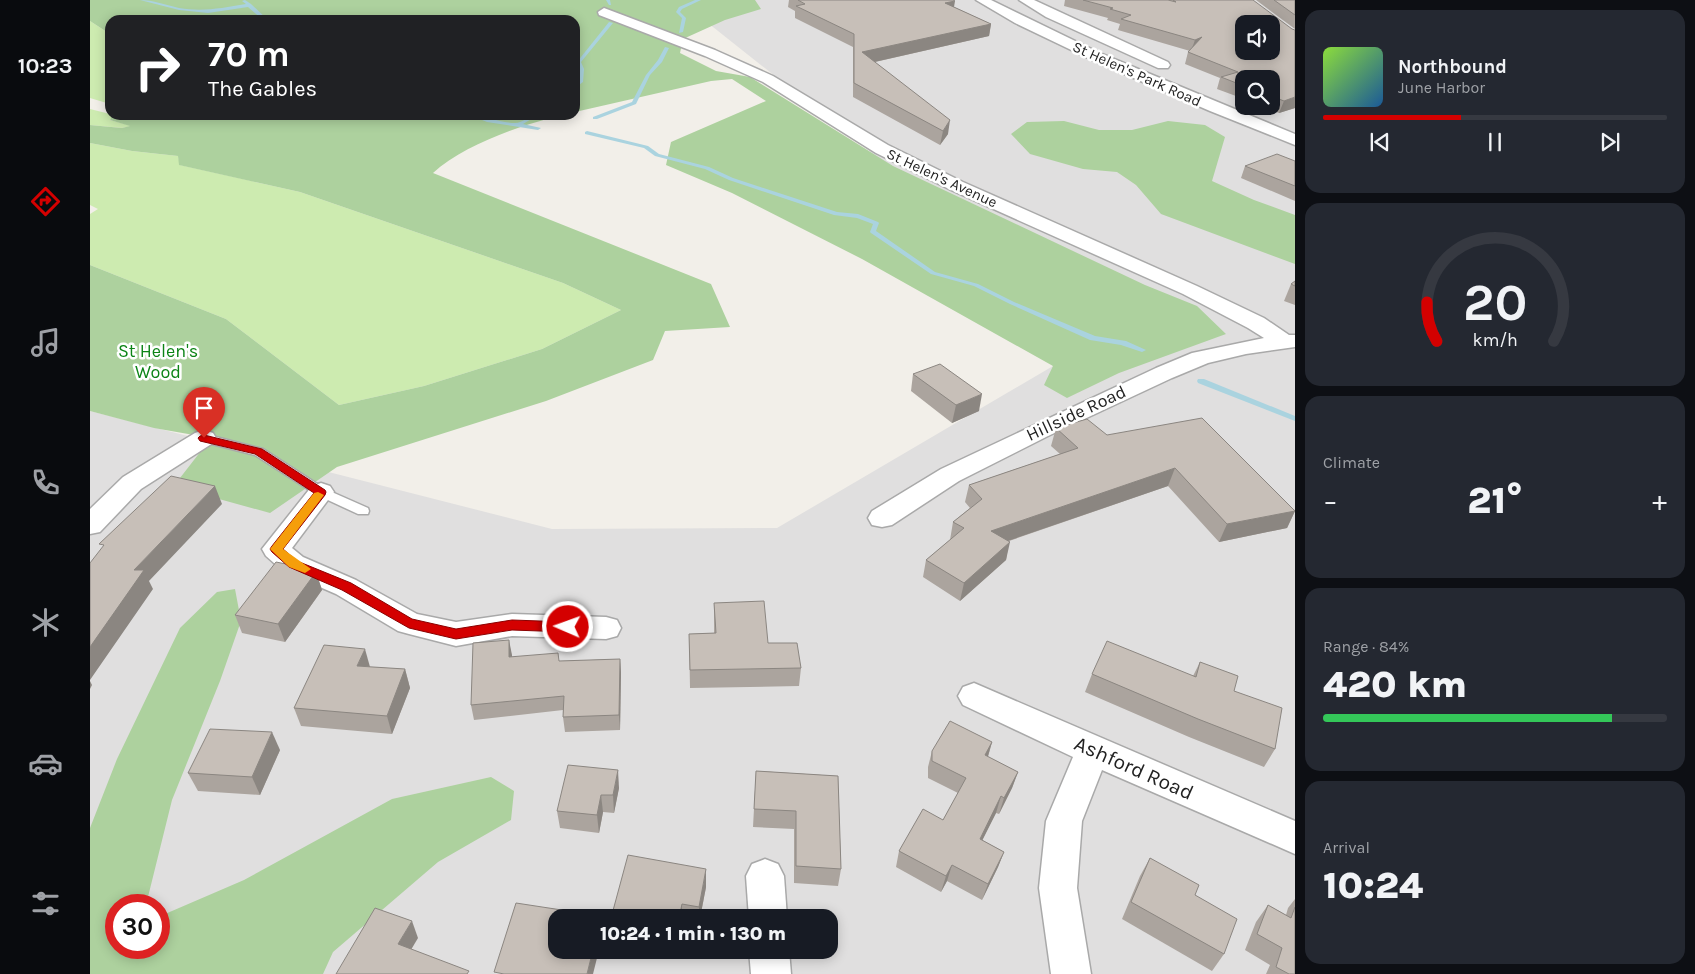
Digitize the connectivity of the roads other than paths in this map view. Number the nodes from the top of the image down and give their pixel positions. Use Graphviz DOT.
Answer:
graph roads {
  1 [pos="982,0"];
  2 [pos="1025,0"];
  3 [pos="604,12"];
  4 [pos="1163,65"];
  5 [pos="1295,140"];
  6 [pos="1289,341"];
  7 [pos="204,438"];
  8 [pos="321,492"];
  9 [pos="363,511"];
  10 [pos="882,518"];
  11 [pos="90,525"];
  12 [pos="606,628"];
  13 [pos="974,696"];
  14 [pos="1093,751"];
  15 [pos="1295,838"];
  16 [pos="765,876"];
  17 [pos="767,909"];
  18 [pos="770,959"];
  19 [pos="771,974"];
  20 [pos="1069,974"];
  1 -- 5 [label="street, St Helen's Park Road"];
  2 -- 4 [label="street"];
  3 -- 6 [label="street, St Helen's Avenue"];
  6 -- 10 [label="street, Hillside Road"];
  7 -- 8 [label="lane"];
  7 -- 11 [label="street"];
  8 -- 9 [label="lane"];
  8 -- 12 [label="street"];
  13 -- 14 [label="street, Ashford Road"];
  14 -- 15 [label="street, Ashford Road"];
  14 -- 20 [label="street"];
  16 -- 17 [label="street"];
  18 -- 19 [label="street"];
}
